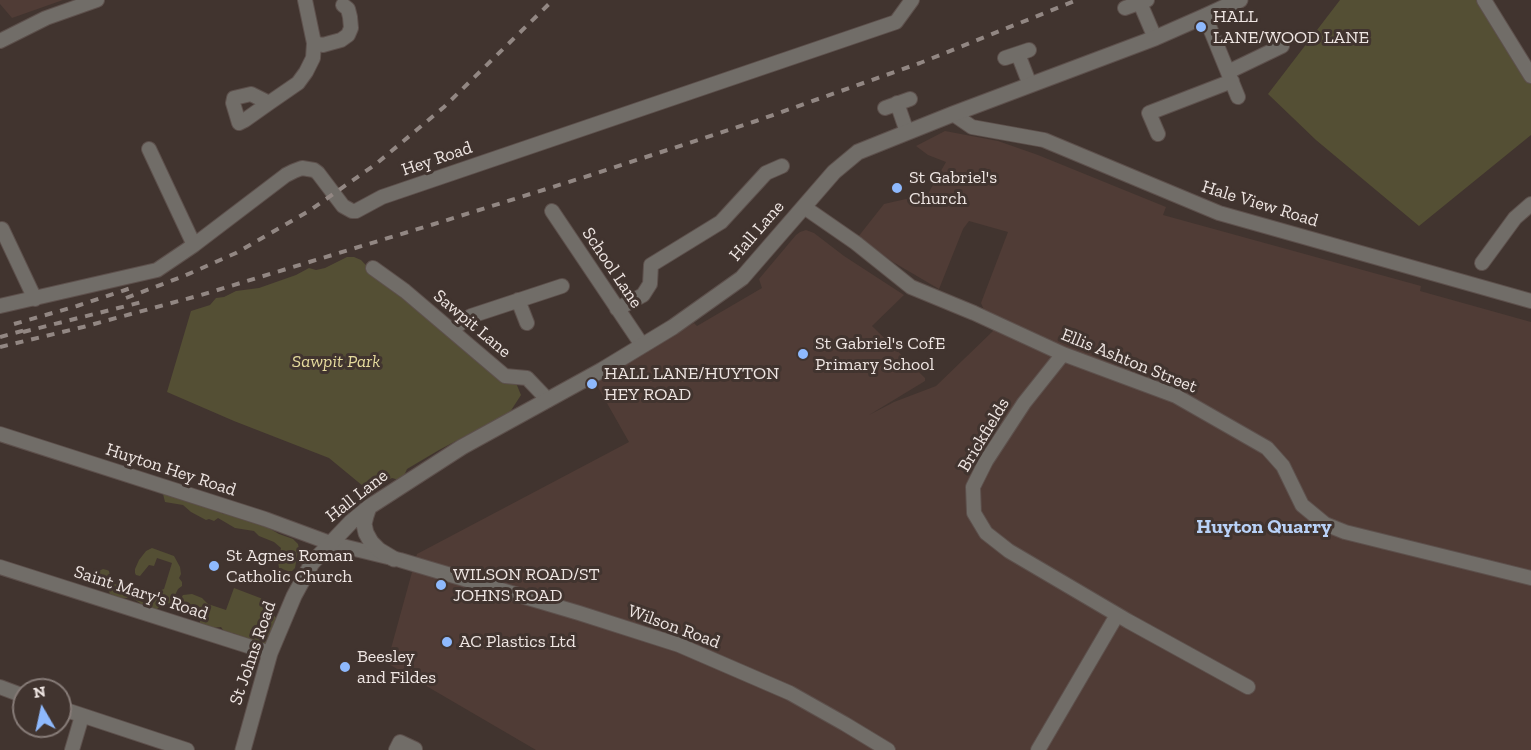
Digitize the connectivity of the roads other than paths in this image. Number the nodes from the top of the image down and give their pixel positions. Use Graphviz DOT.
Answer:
graph roads {
  1 [pos="97,0"];
  2 [pos="305,0"];
  3 [pos="912,0"];
  4 [pos="1240,0"];
  5 [pos="1484,0"];
  6 [pos="1143,1"];
  7 [pos="343,5"];
  8 [pos="1125,8"];
  9 [pos="1205,16"];
  10 [pos="1155,38"];
  11 [pos="0,41"];
  12 [pos="314,43"];
  13 [pos="1282,46"];
  14 [pos="1018,54"];
  15 [pos="1230,76"];
  16 [pos="1531,76"];
  17 [pos="1030,85"];
  18 [pos="1238,97"];
  19 [pos="269,103"];
  20 [pos="897,103"];
  21 [pos="1149,112"];
  22 [pos="952,114"];
  23 [pos="1136,118"];
  24 [pos="907,132"];
  25 [pos="1158,135"];
  26 [pos="149,149"];
  27 [pos="782,166"];
  28 [pos="1531,204"];
  29 [pos="804,207"];
  30 [pos="552,211"];
  31 [pos="2,229"];
  32 [pos="194,245"];
  33 [pos="1482,263"];
  34 [pos="374,268"];
  35 [pos="562,286"];
  36 [pos="35,299"];
  37 [pos="518,300"];
  38 [pos="1531,301"];
  39 [pos="0,306"];
  40 [pos="617,309"];
  41 [pos="527,323"];
  42 [pos="451,330"];
  43 [pos="642,345"];
  44 [pos="1063,354"];
  45 [pos="548,400"];
  46 [pos="0,434"];
  47 [pos="369,507"];
  48 [pos="330,543"];
  49 [pos="394,558"];
  50 [pos="0,567"];
  51 [pos="1531,578"];
  52 [pos="1118,615"];
  53 [pos="270,653"];
  54 [pos="1248,687"];
  55 [pos="72,712"];
  56 [pos="82,716"];
  57 [pos="388,735"];
  58 [pos="398,746"];
  59 [pos="415,749"];
  60 [pos="72,750"];
  61 [pos="188,750"];
  62 [pos="243,750"];
  63 [pos="888,750"];
  64 [pos="1038,750"];
  1 -- 11 [label="street"];
  2 -- 12 [label="street"];
  3 -- 32 [label="street, Hey Road"];
  4 -- 9 [label="street, Hall Lane"];
  5 -- 16 [label="street"];
  6 -- 8 [label="street"];
  6 -- 10 [label="street"];
  7 -- 12 [label="street"];
  9 -- 10 [label="street, Hall Lane"];
  9 -- 15 [label="street"];
  10 -- 17 [label="street, Hall Lane"];
  12 -- 19 [label="street"];
  13 -- 15 [label="street"];
  14 -- 17 [label="street"];
  15 -- 18 [label="street"];
  15 -- 21 [label="street"];
  17 -- 22 [label="street, Hall Lane"];
  19 -- 19 [label="street"];
  20 -- 24 [label="street"];
  21 -- 23 [label="street"];
  21 -- 25 [label="street"];
  22 -- 24 [label="street, Hall Lane"];
  22 -- 38 [label="street, Hale View Road"];
  24 -- 29 [label="street, Hall Lane"];
  26 -- 32 [label="street"];
  27 -- 40 [label="street"];
  28 -- 33 [label="street"];
  29 -- 43 [label="street, Hall Lane"];
  29 -- 44 [label="street, Ellis Ashton Street"];
  30 -- 40 [label="street, School Lane"];
  31 -- 36 [label="street"];
  32 -- 36 [label="street, Hey Road"];
  34 -- 42 [label="street, Sawpit Lane"];
  35 -- 37 [label="street"];
  36 -- 39 [label="street, Hey Road"];
  37 -- 41 [label="street"];
  37 -- 42 [label="street"];
  40 -- 43 [label="street, School Lane"];
  42 -- 45 [label="street, Sawpit Lane"];
  43 -- 45 [label="street, Hall Lane"];
  44 -- 51 [label="street, Ellis Ashton Street"];
  44 -- 52 [label="street, Brickfields"];
  45 -- 47 [label="street, Hall Lane"];
  46 -- 48 [label="street, Huyton Hey Road"];
  47 -- 48 [label="street, Hall Lane"];
  47 -- 49 [label="street"];
  48 -- 49 [label="street, Wilson Road"];
  48 -- 53 [label="street, St Johns Road"];
  49 -- 63 [label="street, Wilson Road"];
  50 -- 53 [label="street, Saint Mary's Road"];
  52 -- 54 [label="street, Brickfields"];
  52 -- 64 [label="street"];
  53 -- 62 [label="street, St Johns Road"];
  55 -- 56 [label="street"];
  56 -- 60 [label="street"];
  56 -- 61 [label="street"];
  57 -- 58 [label="street"];
  58 -- 59 [label="street"];
}
